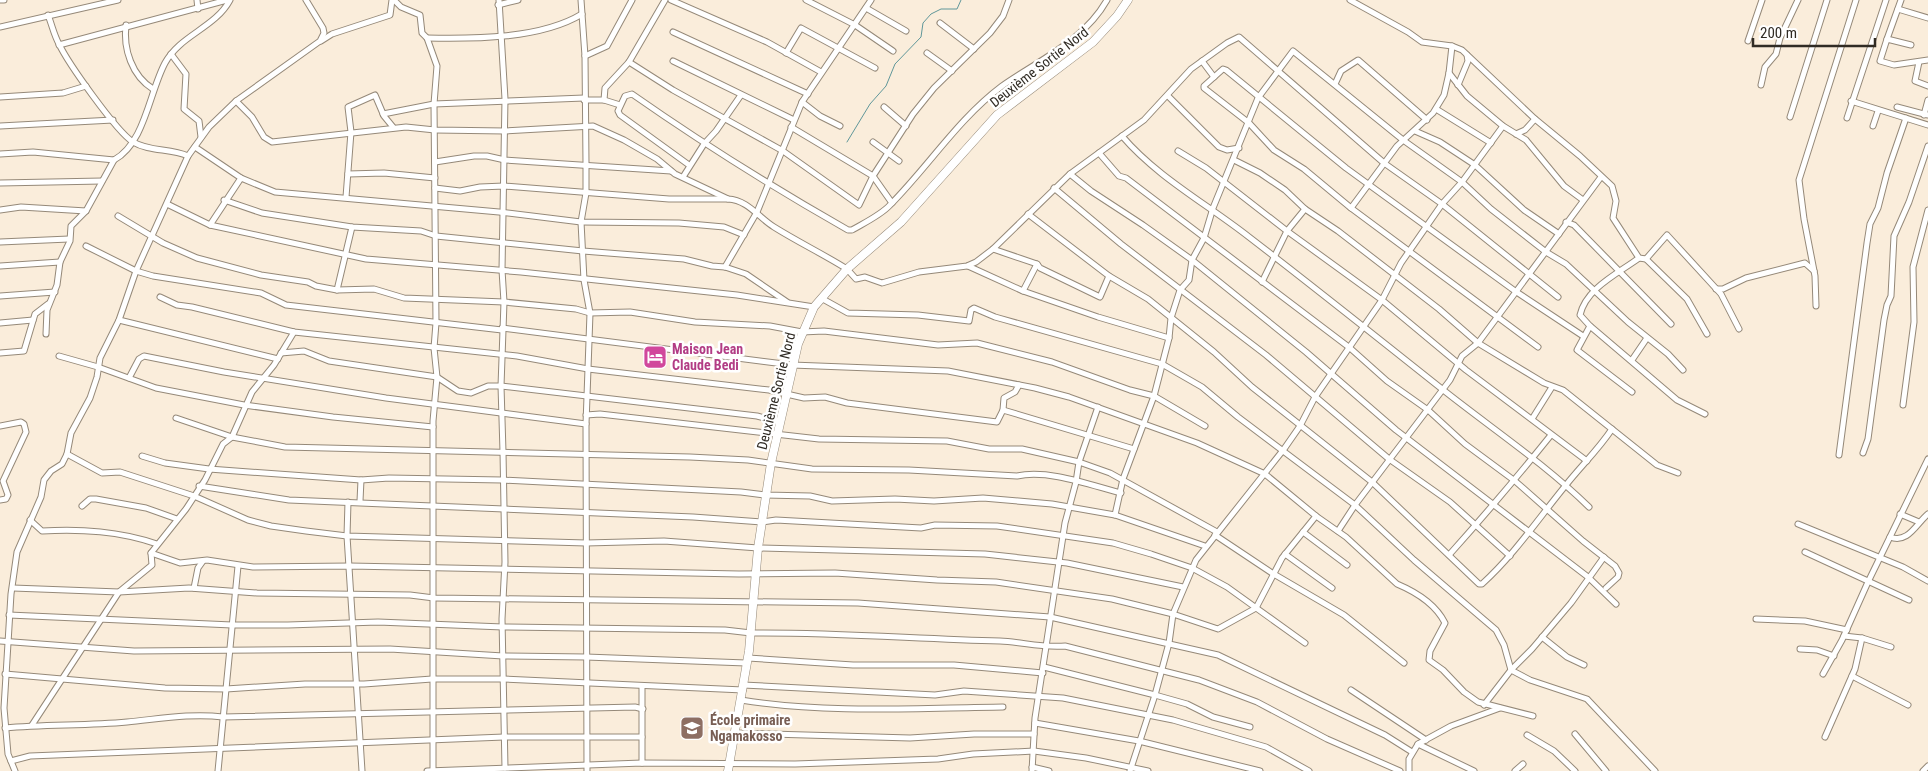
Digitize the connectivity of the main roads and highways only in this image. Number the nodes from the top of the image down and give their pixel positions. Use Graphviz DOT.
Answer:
graph roads {
  1 [pos="1128,0"];
  2 [pos="728,771"];
  1 -- 2 [label="main road, Deuxième Sortie Nord"];
}
